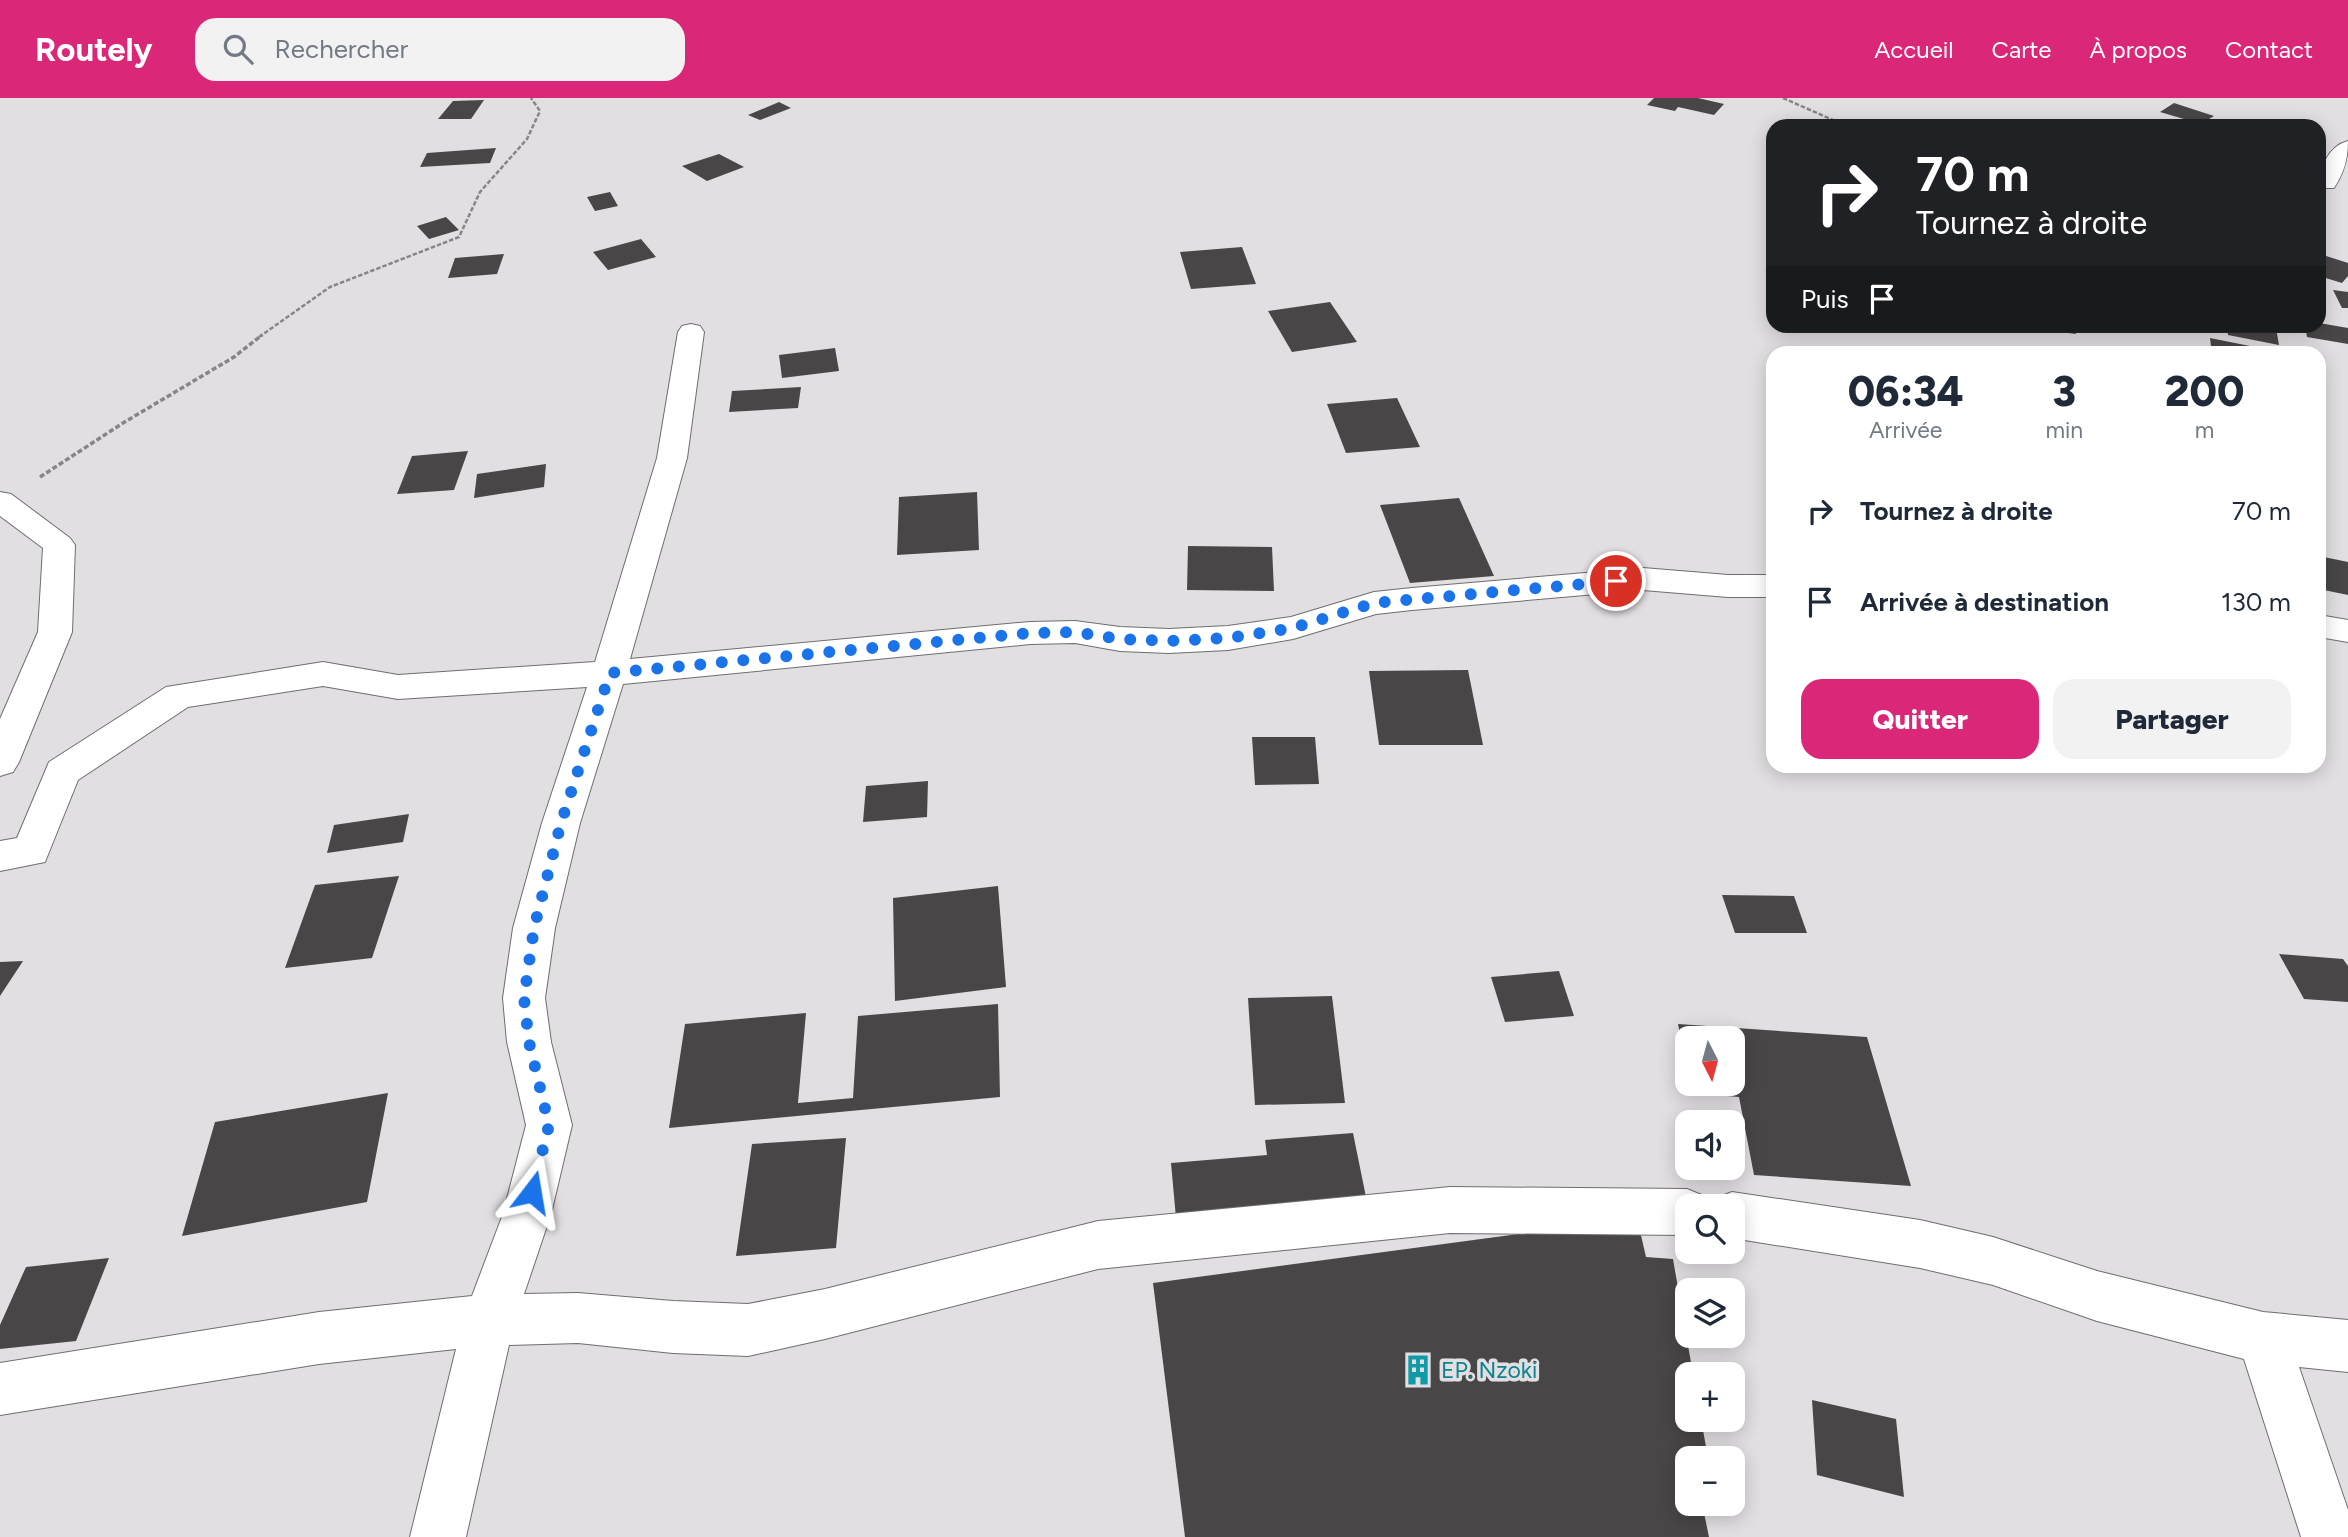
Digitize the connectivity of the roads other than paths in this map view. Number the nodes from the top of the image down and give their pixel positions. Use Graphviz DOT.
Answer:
graph roads {
  1 [pos="2348,148"];
  2 [pos="2331,184"];
  3 [pos="691,332"];
  4 [pos="0,501"];
  5 [pos="1766,586"];
  6 [pos="2326,627"];
  7 [pos="2348,631"];
  8 [pos="610,673"];
  9 [pos="0,762"];
  10 [pos="0,856"];
  11 [pos="1675,1212"];
  12 [pos="1745,1217"];
  13 [pos="489,1320"];
  14 [pos="2263,1338"];
  15 [pos="2348,1346"];
  16 [pos="0,1389"];
  17 [pos="438,1537"];
  18 [pos="2329,1537"];
  1 -- 2 [label="street"];
  3 -- 8 [label="street"];
  4 -- 9 [label="street"];
  5 -- 8 [label="street"];
  6 -- 7 [label="street"];
  8 -- 10 [label="street"];
  8 -- 13 [label="street"];
  11 -- 13 [label="street"];
  12 -- 14 [label="street"];
  13 -- 16 [label="street"];
  13 -- 17 [label="street"];
  14 -- 15 [label="street"];
  14 -- 18 [label="street"];
}
